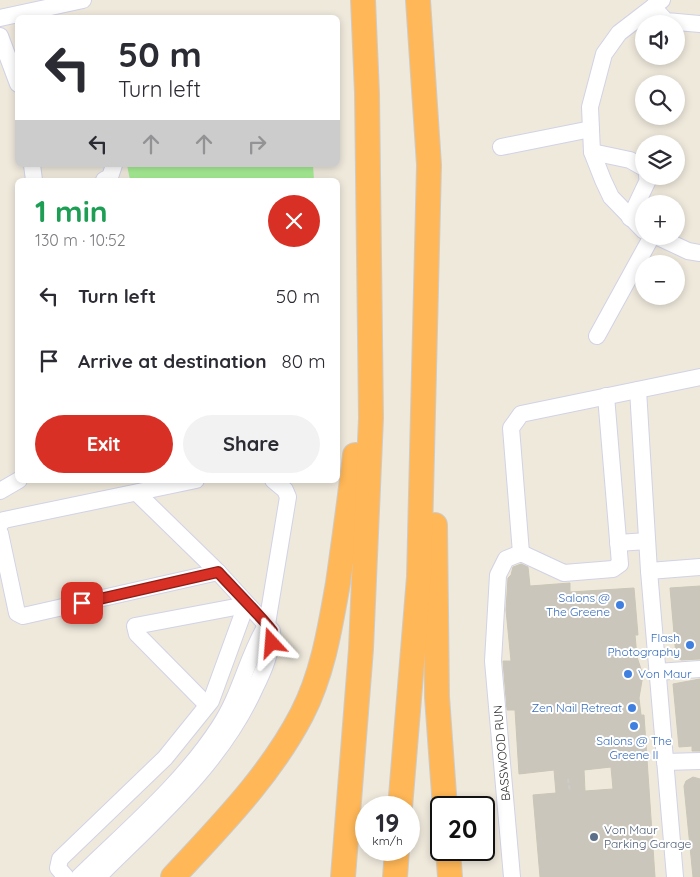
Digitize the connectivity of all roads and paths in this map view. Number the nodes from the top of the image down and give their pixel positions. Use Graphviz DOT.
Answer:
graph roads {
  1 [pos="83,0"];
  2 [pos="363,0"];
  3 [pos="418,0"];
  4 [pos="658,3"];
  5 [pos="0,18"];
  6 [pos="700,24"];
  7 [pos="0,36"];
  8 [pos="15,76"];
  9 [pos="591,129"];
  10 [pos="501,147"];
  11 [pos="592,152"];
  12 [pos="635,163"];
  13 [pos="428,165"];
  14 [pos="646,185"];
  15 [pos="630,218"];
  16 [pos="635,223"];
  17 [pos="647,245"];
  18 [pos="675,245"];
  19 [pos="700,253"];
  20 [pos="370,277"];
  21 [pos="597,336"];
  22 [pos="700,377"];
  23 [pos="638,390"];
  24 [pos="606,396"];
  25 [pos="15,482"];
  26 [pos="184,483"];
  27 [pos="277,483"];
  28 [pos="0,491"];
  29 [pos="138,494"];
  30 [pos="0,524"];
  31 [pos="0,533"];
  32 [pos="647,540"];
  33 [pos="618,542"];
  34 [pos="521,553"];
  35 [pos="700,567"];
  36 [pos="649,571"];
  37 [pos="218,572"];
  38 [pos="246,604"];
  39 [pos="267,624"];
  40 [pos="700,669"];
  41 [pos="657,672"];
  42 [pos="207,705"];
  43 [pos="168,756"];
  44 [pos="700,761"];
  45 [pos="665,762"];
  46 [pos="189,776"];
  47 [pos="568,779"];
  48 [pos="570,792"];
  49 [pos="401,796"];
  50 [pos="444,796"];
  51 [pos="396,861"];
  52 [pos="449,861"];
  53 [pos="66,877"];
  54 [pos="79,877"];
  55 [pos="98,877"];
  56 [pos="173,877"];
  57 [pos="343,877"];
  58 [pos="395,877"];
  59 [pos="450,877"];
  60 [pos="512,877"];
  61 [pos="675,877"];
  1 -- 5 [label="street"];
  2 -- 20 [label="highway"];
  3 -- 13 [label="highway"];
  4 -- 6 [label="street"];
  4 -- 9 [label="street"];
  7 -- 8 [label="street"];
  9 -- 10 [label="street"];
  9 -- 11 [label="street"];
  11 -- 12 [label="street"];
  11 -- 15 [label="street"];
  13 -- 49 [label="highway"];
  13 -- 50 [label="highway"];
  14 -- 15 [label="street"];
  15 -- 16 [label="street"];
  17 -- 21 [label="street"];
  18 -- 19 [label="street"];
  20 -- 56 [label="highway"];
  20 -- 57 [label="highway"];
  22 -- 23 [label="street"];
  23 -- 24 [label="street"];
  23 -- 32 [label="street"];
  24 -- 33 [label="street"];
  24 -- 34 [label="street"];
  25 -- 28 [label="street"];
  26 -- 29 [label="street"];
  27 -- 39 [label="street"];
  29 -- 30 [label="street"];
  29 -- 37 [label="street"];
  31 -- 37 [label="street"];
  32 -- 33 [label="street"];
  32 -- 36 [label="street"];
  33 -- 34 [label="street"];
  34 -- 60 [label="street, BASSWOOD RUN"];
  35 -- 36 [label="street"];
  36 -- 41 [label="street"];
  37 -- 38 [label="street"];
  38 -- 39 [label="street"];
  38 -- 42 [label="street"];
  38 -- 42 [label="street"];
  39 -- 46 [label="street"];
  40 -- 41 [label="street"];
  41 -- 45 [label="street"];
  42 -- 43 [label="street"];
  43 -- 46 [label="street"];
  43 -- 53 [label="street"];
  44 -- 45 [label="street"];
  45 -- 61 [label="street"];
  46 -- 54 [label="street"];
  46 -- 55 [label="street"];
  47 -- 48 [label="path"];
  51 -- 58 [label="highway"];
  52 -- 59 [label="highway"];
}
